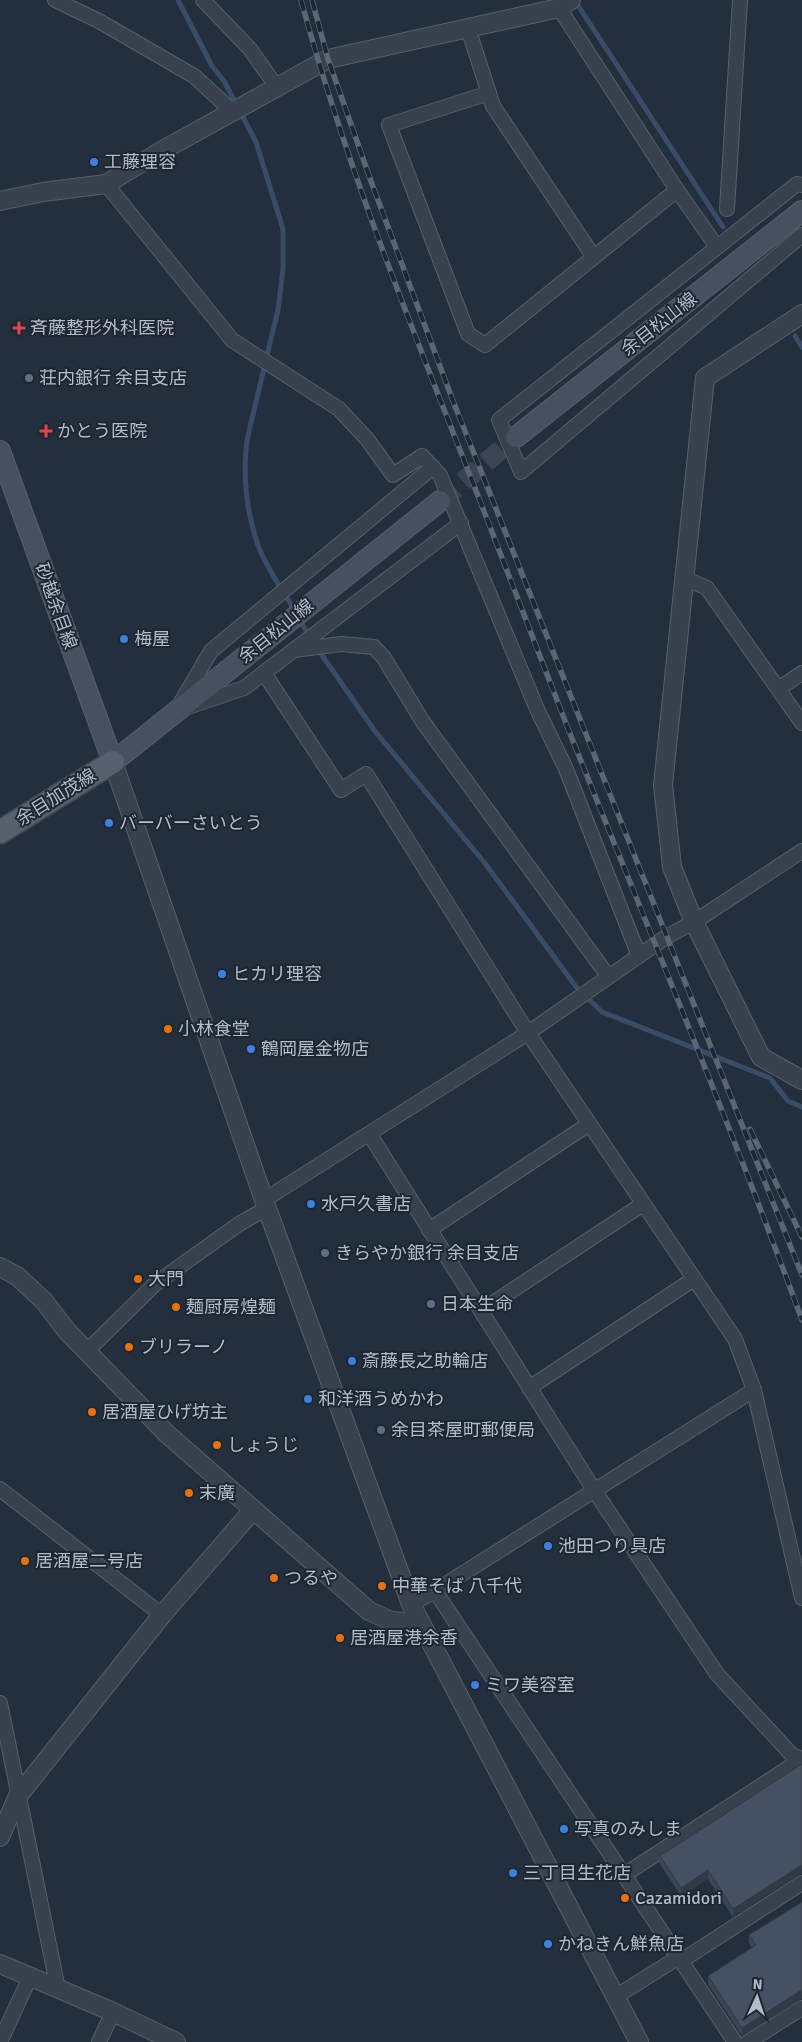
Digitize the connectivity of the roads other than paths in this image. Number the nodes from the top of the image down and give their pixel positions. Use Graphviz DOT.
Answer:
graph roads {
  1 [pos="55,0"];
  2 [pos="203,0"];
  3 [pos="740,0"];
  4 [pos="565,4"];
  5 [pos="468,28"];
  6 [pos="276,86"];
  7 [pos="489,93"];
  8 [pos="232,111"];
  9 [pos="106,184"];
  10 [pos="802,185"];
  11 [pos="677,190"];
  12 [pos="0,201"];
  13 [pos="727,209"];
  14 [pos="802,211"];
  15 [pos="802,235"];
  16 [pos="718,247"];
  17 [pos="593,256"];
  18 [pos="802,314"];
  19 [pos="516,437"];
  20 [pos="0,451"];
  21 [pos="433,467"];
  22 [pos="440,501"];
  23 [pos="461,522"];
  24 [pos="684,578"];
  25 [pos="294,650"];
  26 [pos="264,673"];
  27 [pos="802,673"];
  28 [pos="778,689"];
  29 [pos="176,712"];
  30 [pos="802,723"];
  31 [pos="113,762"];
  32 [pos="0,832"];
  33 [pos="802,852"];
  34 [pos="694,922"];
  35 [pos="639,956"];
  36 [pos="608,976"];
  37 [pos="528,1034"];
  38 [pos="802,1080"];
  39 [pos="588,1124"];
  40 [pos="370,1135"];
  41 [pos="266,1204"];
  42 [pos="643,1204"];
  43 [pos="429,1230"];
  44 [pos="0,1267"];
  45 [pos="694,1279"];
  46 [pos="481,1311"];
  47 [pos="87,1351"];
  48 [pos="529,1388"];
  49 [pos="754,1390"];
  50 [pos="0,1489"];
  51 [pos="594,1490"];
  52 [pos="253,1510"];
  53 [pos="435,1592"];
  54 [pos="802,1598"];
  55 [pos="411,1604"];
  56 [pos="162,1615"];
  57 [pos="420,1623"];
  58 [pos="0,1702"];
  59 [pos="802,1759"];
  60 [pos="18,1796"];
  61 [pos="0,1836"];
  62 [pos="624,1876"];
  63 [pos="802,1883"];
  64 [pos="680,1959"];
  65 [pos="0,1964"];
  66 [pos="30,1977"];
  67 [pos="58,1989"];
  68 [pos="615,1997"];
  69 [pos="802,2008"];
  70 [pos="113,2012"];
  71 [pos="0,2042"];
  72 [pos="100,2042"];
  73 [pos="176,2042"];
  74 [pos="639,2042"];
  75 [pos="735,2042"];
  76 [pos="748,2042"];
  1 -- 8 [label="street"];
  2 -- 6 [label="street"];
  3 -- 13 [label="street"];
  4 -- 5 [label="street"];
  4 -- 11 [label="street"];
  5 -- 6 [label="street"];
  5 -- 7 [label="street"];
  6 -- 8 [label="street"];
  7 -- 17 [label="street"];
  7 -- 17 [label="street"];
  8 -- 9 [label="street"];
  9 -- 12 [label="street"];
  9 -- 21 [label="street"];
  10 -- 16 [label="street"];
  11 -- 16 [label="street"];
  11 -- 17 [label="street"];
  14 -- 19 [label="main road, 余目松山線"];
  15 -- 16 [label="street"];
  18 -- 24 [label="street"];
  20 -- 31 [label="main road, 砂越余目線"];
  21 -- 23 [label="street"];
  21 -- 29 [label="street"];
  22 -- 29 [label="main road, 余目松山線"];
  23 -- 25 [label="street"];
  23 -- 35 [label="street"];
  24 -- 28 [label="street"];
  24 -- 34 [label="street"];
  25 -- 26 [label="street"];
  25 -- 36 [label="street"];
  26 -- 29 [label="street"];
  26 -- 37 [label="street"];
  27 -- 28 [label="street"];
  28 -- 30 [label="street"];
  29 -- 31 [label="main road, 余目松山線"];
  31 -- 32 [label="main road, 余目加茂線"];
  31 -- 41 [label="street"];
  33 -- 34 [label="street"];
  34 -- 35 [label="street"];
  34 -- 38 [label="street"];
  35 -- 36 [label="street"];
  36 -- 37 [label="street"];
  37 -- 39 [label="street"];
  37 -- 40 [label="street"];
  39 -- 42 [label="street"];
  39 -- 43 [label="street"];
  40 -- 41 [label="street"];
  40 -- 43 [label="street"];
  41 -- 47 [label="street"];
  41 -- 55 [label="street"];
  42 -- 45 [label="street"];
  42 -- 46 [label="street"];
  43 -- 46 [label="street"];
  44 -- 47 [label="street"];
  45 -- 48 [label="street"];
  45 -- 49 [label="street"];
  46 -- 48 [label="street"];
  47 -- 52 [label="street"];
  48 -- 51 [label="street"];
  49 -- 51 [label="street"];
  49 -- 54 [label="street"];
  50 -- 56 [label="street"];
  51 -- 53 [label="street"];
  51 -- 59 [label="street"];
  52 -- 56 [label="street"];
  52 -- 57 [label="street"];
  53 -- 55 [label="street"];
  53 -- 62 [label="street"];
  55 -- 57 [label="street"];
  56 -- 60 [label="street"];
  57 -- 68 [label="street"];
  58 -- 60 [label="street"];
  59 -- 62 [label="street"];
  60 -- 61 [label="street"];
  60 -- 67 [label="street"];
  62 -- 64 [label="street"];
  63 -- 64 [label="street"];
  64 -- 68 [label="street"];
  64 -- 75 [label="street"];
  65 -- 66 [label="street"];
  66 -- 67 [label="street"];
  66 -- 71 [label="street"];
  67 -- 70 [label="street"];
  68 -- 74 [label="street"];
  69 -- 76 [label="street"];
  70 -- 72 [label="street"];
  70 -- 73 [label="street"];
}
